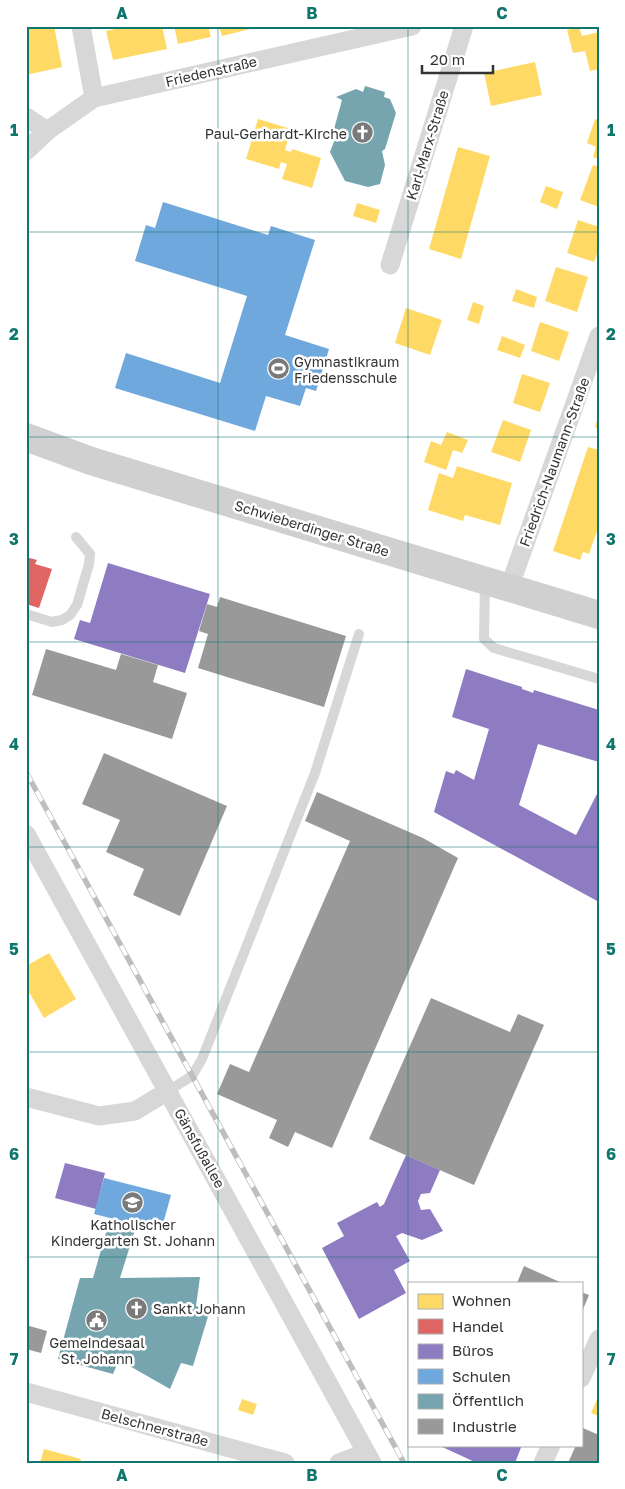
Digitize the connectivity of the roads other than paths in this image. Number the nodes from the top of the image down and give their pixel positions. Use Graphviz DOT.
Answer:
graph roads {
  1 [pos="81,26"];
  2 [pos="412,26"];
  3 [pos="464,26"];
  4 [pos="94,98"];
  5 [pos="26,117"];
  6 [pos="47,131"];
  7 [pos="26,151"];
  8 [pos="390,264"];
  9 [pos="599,336"];
  10 [pos="26,437"];
  11 [pos="76,537"];
  12 [pos="497,584"];
  13 [pos="26,614"];
  14 [pos="599,615"];
  15 [pos="359,634"];
  16 [pos="599,679"];
  17 [pos="26,834"];
  18 [pos="168,1091"];
  19 [pos="26,1097"];
  20 [pos="599,1339"];
  21 [pos="582,1376"];
  22 [pos="26,1392"];
  23 [pos="550,1446"];
  24 [pos="369,1458"];
  25 [pos="285,1463"];
  26 [pos="339,1463"];
  27 [pos="543,1463"];
  1 -- 4 [label="street"];
  2 -- 4 [label="street, Friedenstraße"];
  3 -- 8 [label="street, Karl-Marx-Straße"];
  4 -- 6 [label="street, Friedenstraße"];
  5 -- 6 [label="street"];
  6 -- 7 [label="street, Friedenstraße"];
  9 -- 12 [label="street, Friedrich-Naumann-Straße"];
  10 -- 12 [label="main road, Schwieberdinger Straße"];
  11 -- 13 [label="lane"];
  12 -- 14 [label="main road, Schwieberdinger Straße"];
  12 -- 16 [label="lane"];
  15 -- 18 [label="lane"];
  17 -- 18 [label="street, Gänsfußallee"];
  18 -- 19 [label="street"];
  18 -- 24 [label="street, Gänsfußallee"];
  20 -- 21 [label="street"];
  22 -- 25 [label="street, Belschnerstraße"];
  23 -- 27 [label="street"];
  24 -- 26 [label="street"];
}
